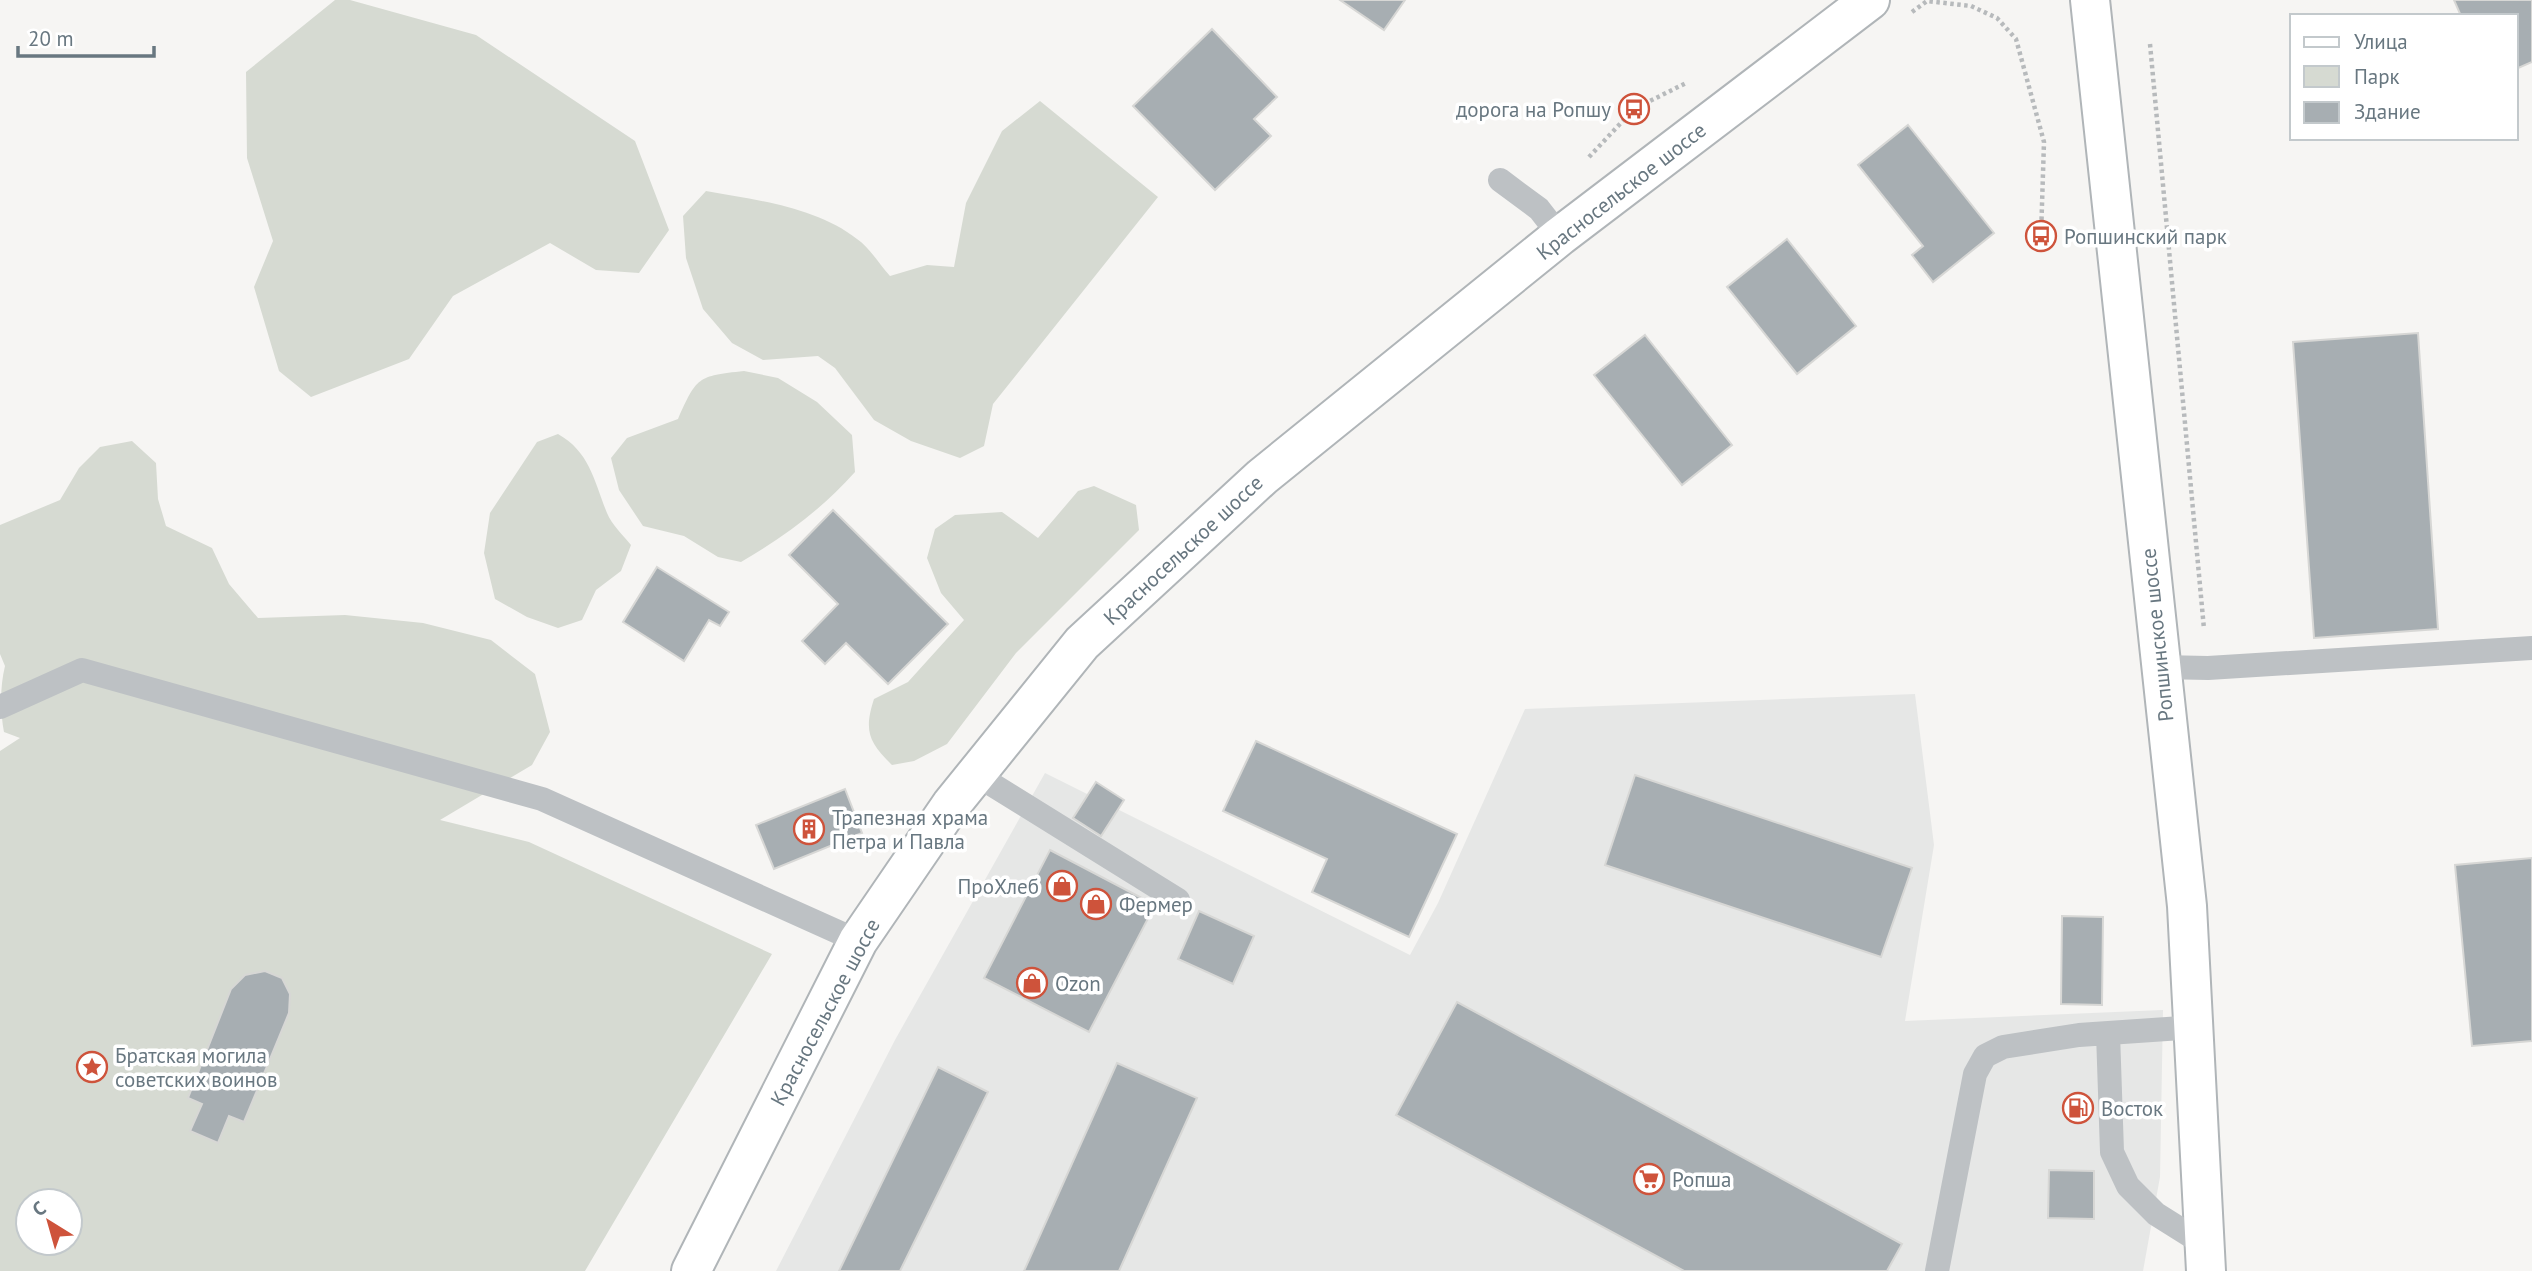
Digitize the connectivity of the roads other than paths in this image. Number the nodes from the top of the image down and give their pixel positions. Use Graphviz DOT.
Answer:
graph roads {
  1 [pos="1870,0"];
  2 [pos="2091,0"];
  3 [pos="1500,180"];
  4 [pos="1560,236"];
  5 [pos="2532,648"];
  6 [pos="2160,667"];
  7 [pos="0,707"];
  8 [pos="975,774"];
  9 [pos="1178,900"];
  10 [pos="859,941"];
  11 [pos="2196,1027"];
  12 [pos="2108,1033"];
  13 [pos="2206,1258"];
  14 [pos="691,1271"];
  15 [pos="1937,1271"];
  1 -- 4 [label="main road, Красносельское шоссе"];
  2 -- 6 [label="main road, Ропшинское шоссе"];
  3 -- 4 [label="lane"];
  4 -- 8 [label="main road, Красносельское шоссе"];
  5 -- 6 [label="lane"];
  6 -- 11 [label="main road, Ропшинское шоссе"];
  7 -- 10 [label="lane"];
  8 -- 9 [label="lane"];
  8 -- 10 [label="main road, Красносельское шоссе"];
  10 -- 14 [label="main road, Красносельское шоссе"];
  11 -- 12 [label="lane"];
  11 -- 13 [label="main road, Ропшинское шоссе"];
  12 -- 13 [label="lane"];
  12 -- 15 [label="lane"];
}
